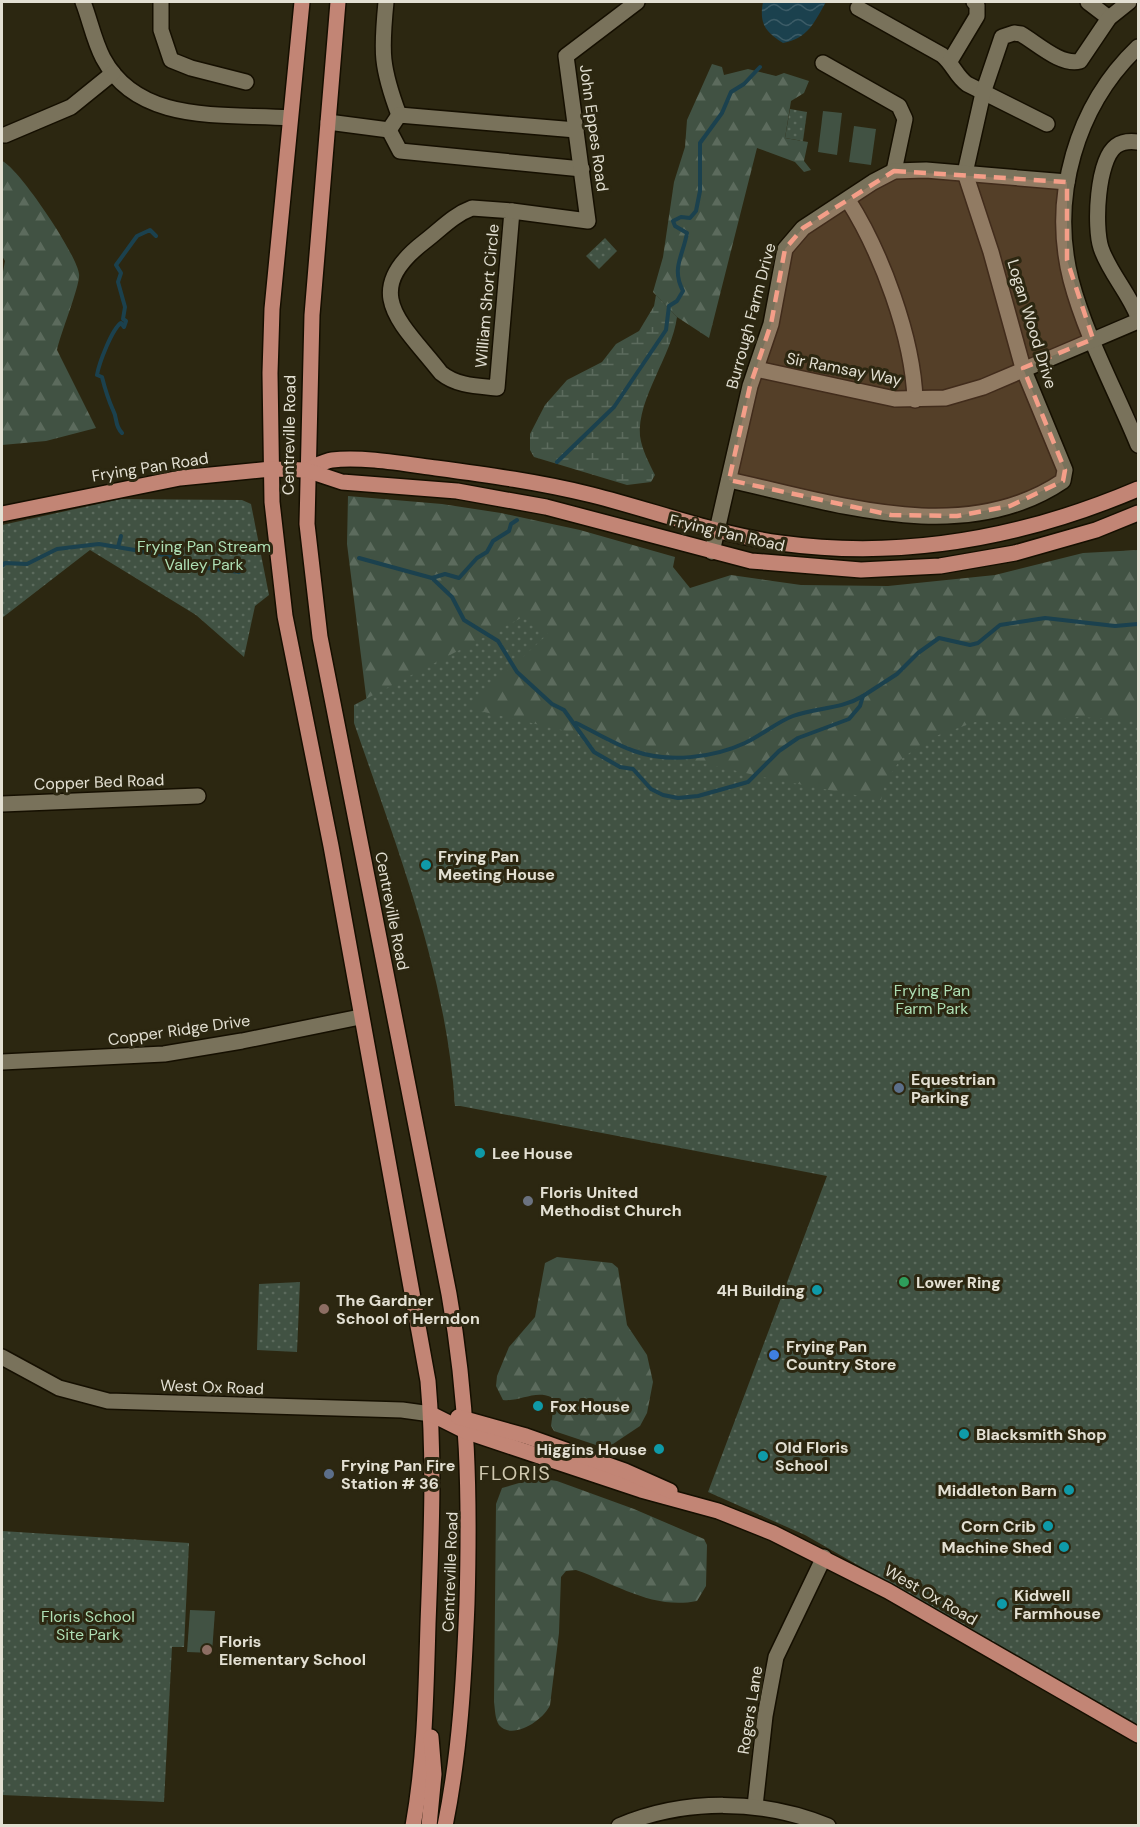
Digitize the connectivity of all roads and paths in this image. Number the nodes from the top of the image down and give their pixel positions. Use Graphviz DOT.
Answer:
graph roads {
  1 [pos="83,2"];
  2 [pos="161,2"];
  3 [pos="302,2"];
  4 [pos="338,2"];
  5 [pos="386,2"];
  6 [pos="637,2"];
  7 [pos="974,2"];
  8 [pos="1088,2"];
  9 [pos="1129,2"];
  10 [pos="858,8"];
  11 [pos="1109,18"];
  12 [pos="1138,47"];
  13 [pos="950,62"];
  14 [pos="823,63"];
  15 [pos="113,73"];
  16 [pos="246,82"];
  17 [pos="982,93"];
  18 [pos="399,115"];
  19 [pos="290,118"];
  20 [pos="327,122"];
  21 [pos="1047,124"];
  22 [pos="389,130"];
  23 [pos="576,130"];
  24 [pos="5,135"];
  25 [pos="1138,142"];
  26 [pos="582,169"];
  27 [pos="894,171"];
  28 [pos="965,173"];
  29 [pos="1067,182"];
  30 [pos="848,200"];
  31 [pos="512,211"];
  32 [pos="588,221"];
  33 [pos="1138,319"];
  34 [pos="1093,339"];
  35 [pos="1023,368"];
  36 [pos="756,369"];
  37 [pos="915,400"];
  38 [pos="1138,445"];
  39 [pos="271,469"];
  40 [pos="306,470"];
  41 [pos="729,480"];
  42 [pos="1138,489"];
  43 [pos="1138,513"];
  44 [pos="2,514"];
  45 [pos="717,531"];
  46 [pos="712,552"];
  47 [pos="198,796"];
  48 [pos="2,804"];
  49 [pos="360,1017"];
  50 [pos="2,1062"];
  51 [pos="2,1357"];
  52 [pos="431,1414"];
  53 [pos="466,1425"];
  54 [pos="824,1557"];
  55 [pos="426,1689"];
  56 [pos="1138,1735"];
  57 [pos="755,1806"];
  58 [pos="413,1826"];
  59 [pos="429,1826"];
  60 [pos="445,1826"];
  61 [pos="619,1826"];
  62 [pos="828,1826"];
  1 -- 15 [label="street"];
  2 -- 16 [label="street"];
  3 -- 19 [label="main road, Centreville Road"];
  4 -- 20 [label="main road, Centreville Road"];
  5 -- 18 [label="street"];
  6 -- 23 [label="street, John Eppes Road"];
  7 -- 13 [label="street"];
  8 -- 11 [label="street"];
  9 -- 11 [label="street"];
  10 -- 13 [label="street"];
  11 -- 17 [label="street"];
  12 -- 29 [label="street"];
  13 -- 17 [label="street"];
  14 -- 27 [label="street"];
  15 -- 19 [label="street"];
  15 -- 24 [label="street"];
  17 -- 21 [label="street"];
  17 -- 28 [label="street"];
  18 -- 22 [label="street"];
  18 -- 23 [label="street"];
  19 -- 39 [label="main road, Centreville Road"];
  20 -- 22 [label="street"];
  20 -- 40 [label="main road, Centreville Road"];
  22 -- 26 [label="street"];
  23 -- 26 [label="street, John Eppes Road"];
  25 -- 33 [label="street"];
  26 -- 32 [label="street, John Eppes Road"];
  27 -- 28 [label="street"];
  27 -- 30 [label="street, Burrough Farm Drive"];
  28 -- 29 [label="street"];
  28 -- 35 [label="street, Logan Wood Drive"];
  29 -- 34 [label="street"];
  30 -- 36 [label="street, Burrough Farm Drive"];
  30 -- 37 [label="street"];
  31 -- 31 [label="street, William Short Circle"];
  31 -- 32 [label="street, William Short Circle"];
  33 -- 34 [label="street, Sir Ramsay Way"];
  34 -- 35 [label="street, Sir Ramsay Way"];
  34 -- 38 [label="street"];
  35 -- 37 [label="street, Sir Ramsay Way"];
  35 -- 41 [label="street, Logan Wood Drive"];
  36 -- 37 [label="street, Sir Ramsay Way"];
  36 -- 41 [label="street, Burrough Farm Drive"];
  39 -- 40 [label="main road, Frying Pan Road"];
  39 -- 44 [label="main road, Frying Pan Road"];
  39 -- 49 [label="main road, Centreville Road"];
  40 -- 45 [label="main road, Frying Pan Road"];
  40 -- 46 [label="main road, Frying Pan Road"];
  40 -- 53 [label="main road, Centreville Road"];
  41 -- 45 [label="street, Burrough Farm Drive"];
  42 -- 45 [label="main road, Frying Pan Road"];
  43 -- 46 [label="main road, Frying Pan Road"];
  45 -- 46 [label="street, Burrough Farm Drive"];
  47 -- 48 [label="street, Copper Bed Road"];
  49 -- 50 [label="street, Copper Ridge Drive"];
  49 -- 52 [label="main road, Centreville Road"];
  51 -- 52 [label="street, West Ox Road"];
  52 -- 53 [label="main road, West Ox Road"];
  52 -- 55 [label="main road, Centreville Road"];
  53 -- 54 [label="main road, West Ox Road"];
  53 -- 60 [label="main road, Centreville Road"];
  54 -- 56 [label="main road, West Ox Road"];
  54 -- 57 [label="street, Rogers Lane"];
  55 -- 58 [label="main road, Centreville Road"];
  55 -- 59 [label="main road"];
  57 -- 61 [label="street"];
  57 -- 62 [label="street"];
}
